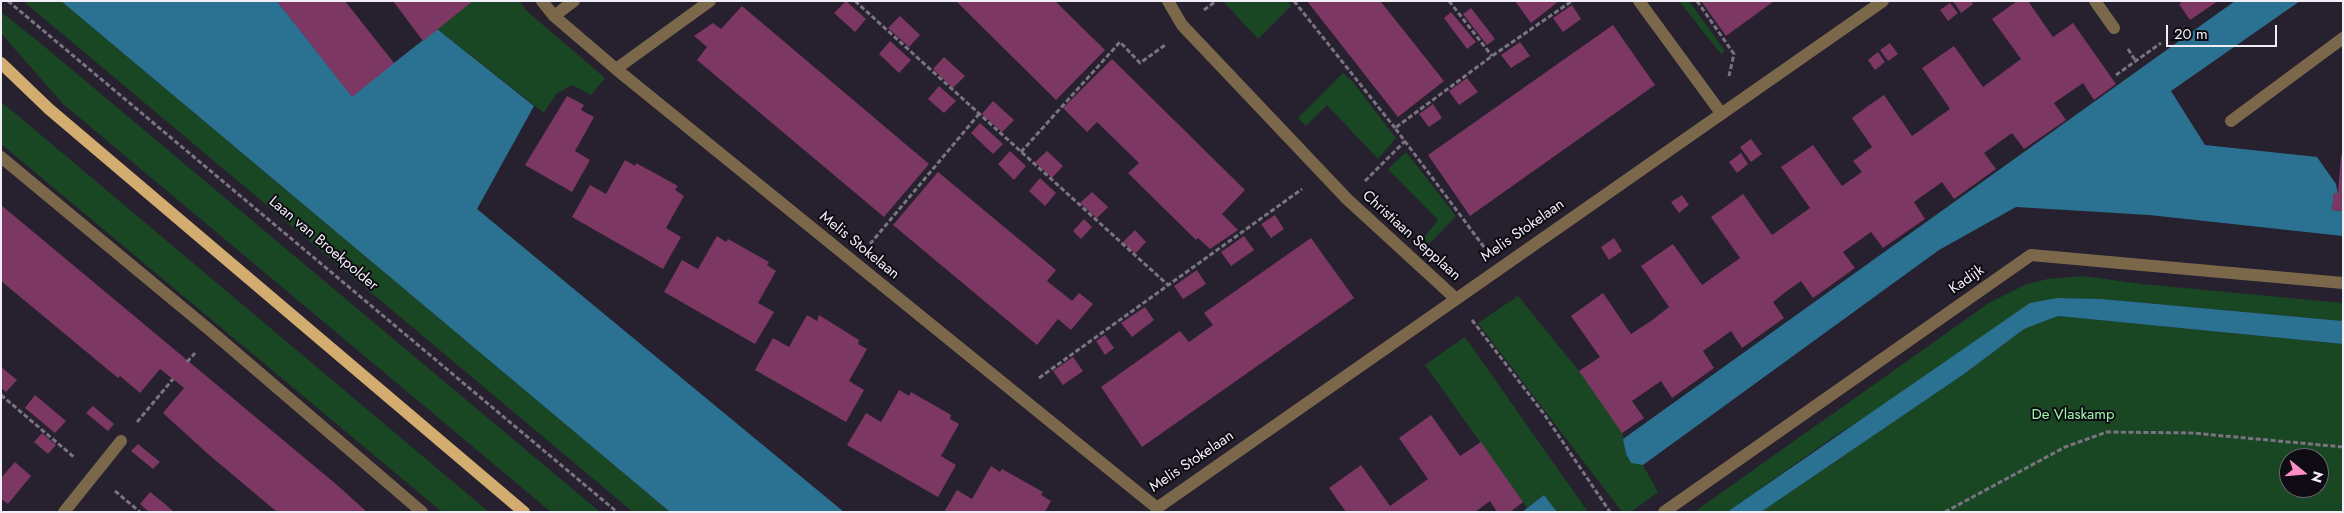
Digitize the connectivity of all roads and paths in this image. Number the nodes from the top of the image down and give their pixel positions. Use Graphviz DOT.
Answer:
graph roads {
  1 [pos="8,1"];
  2 [pos="542,1"];
  3 [pos="574,1"];
  4 [pos="710,1"];
  5 [pos="854,1"];
  6 [pos="1168,1"];
  7 [pos="1294,1"];
  8 [pos="1449,1"];
  9 [pos="1572,1"];
  10 [pos="1639,1"];
  11 [pos="1697,1"];
  12 [pos="1883,1"];
  13 [pos="2095,1"];
  14 [pos="554,16"];
  15 [pos="2114,28"];
  16 [pos="1187,30"];
  17 [pos="2343,38"];
  18 [pos="2161,43"];
  19 [pos="1492,56"];
  20 [pos="1,63"];
  21 [pos="616,69"];
  22 [pos="2116,75"];
  23 [pos="1721,113"];
  24 [pos="979,114"];
  25 [pos="2231,121"];
  26 [pos="1395,128"];
  27 [pos="1405,141"];
  28 [pos="1022,152"];
  29 [pos="1,157"];
  30 [pos="1323,174"];
  31 [pos="1346,200"];
  32 [pos="854,263"];
  33 [pos="1499,268"];
  34 [pos="2343,283"];
  35 [pos="1168,285"];
  36 [pos="1455,298"];
  37 [pos="173,379"];
  38 [pos="1016,394"];
  39 [pos="1,395"];
  40 [pos="121,441"];
  41 [pos="2343,446"];
  42 [pos="94,474"];
  43 [pos="64,512"];
  44 [pos="140,512"];
  45 [pos="422,512"];
  46 [pos="524,512"];
  47 [pos="617,512"];
  48 [pos="1610,512"];
  49 [pos="1664,512"];
  50 [pos="1945,512"];
  1 -- 47 [label="path, Laan van Broekpolder"];
  2 -- 14 [label="street, Melis Stokelaan"];
  3 -- 14 [label="street"];
  4 -- 21 [label="street"];
  5 -- 24 [label="path"];
  6 -- 16 [label="street, Christiaan Sepplaan"];
  7 -- 26 [label="path"];
  8 -- 19 [label="path"];
  9 -- 19 [label="path"];
  10 -- 23 [label="street"];
  11 -- 23 [label="path"];
  12 -- 23 [label="street, Melis Stokelaan"];
  13 -- 15 [label="street"];
  14 -- 21 [label="street, Melis Stokelaan"];
  16 -- 28 [label="path"];
  16 -- 30 [label="street, Christiaan Sepplaan"];
  17 -- 25 [label="street"];
  18 -- 22 [label="path"];
  19 -- 26 [label="path"];
  20 -- 46 [label="main road"];
  21 -- 32 [label="street, Melis Stokelaan"];
  23 -- 33 [label="street, Melis Stokelaan"];
  24 -- 28 [label="path"];
  24 -- 32 [label="path"];
  26 -- 27 [label="path"];
  27 -- 31 [label="path"];
  27 -- 33 [label="path"];
  28 -- 35 [label="path"];
  29 -- 45 [label="street"];
  30 -- 31 [label="street, Christiaan Sepplaan"];
  30 -- 35 [label="path"];
  31 -- 36 [label="street, Christiaan Sepplaan"];
  32 -- 38 [label="street, Melis Stokelaan"];
  33 -- 36 [label="street, Melis Stokelaan"];
  34 -- 49 [label="street, Kadijk"];
  35 -- 38 [label="path"];
  36 -- 38 [label="street, Melis Stokelaan"];
  36 -- 48 [label="path, Christiaan Sepplaan"];
  37 -- 40 [label="path"];
  39 -- 42 [label="path"];
  40 -- 42 [label="street"];
  41 -- 50 [label="path"];
  42 -- 43 [label="street"];
  42 -- 44 [label="path"];
}
